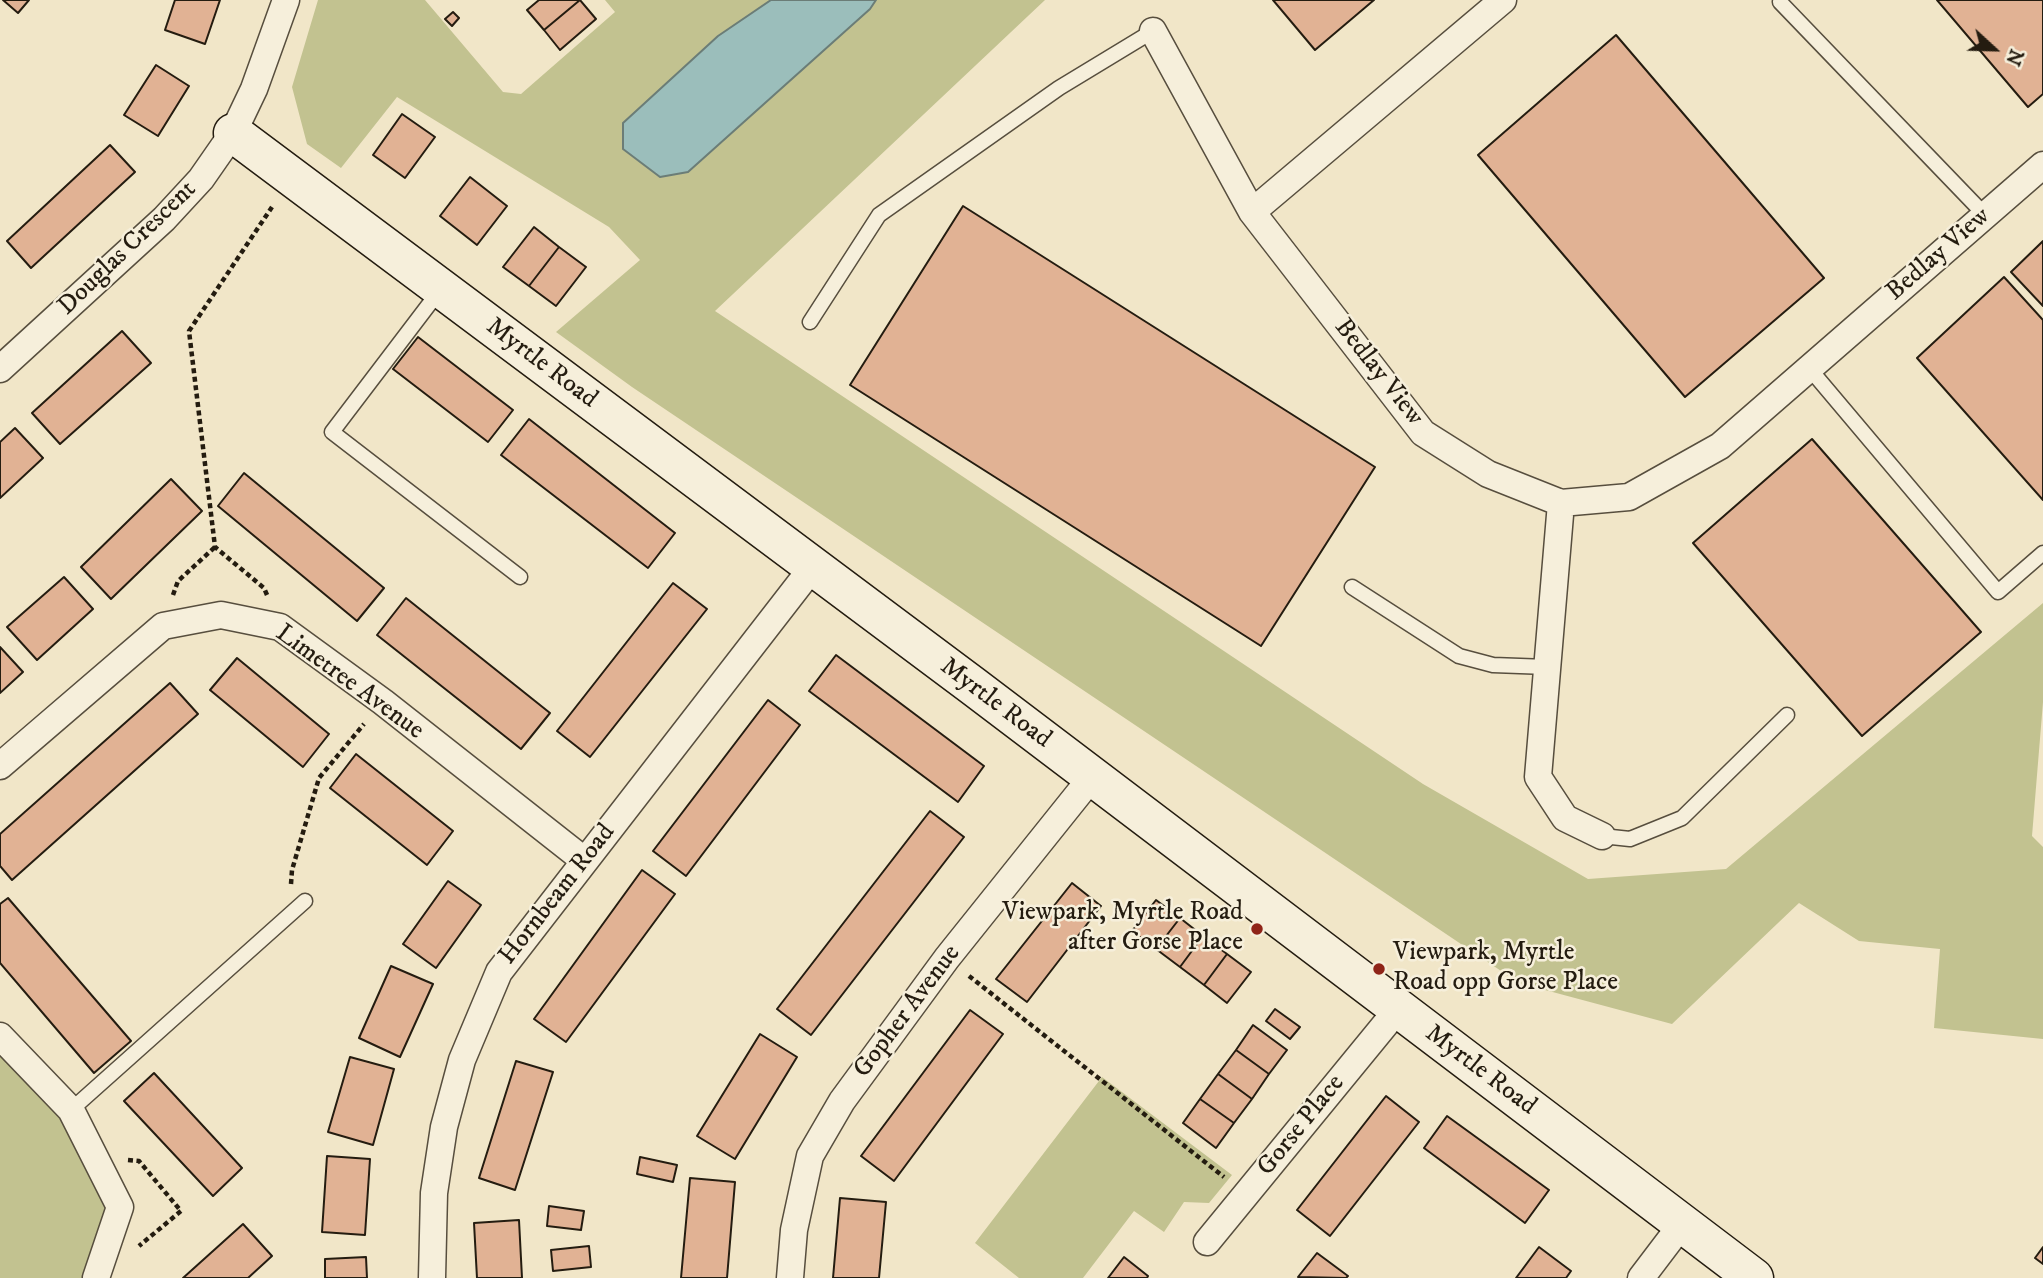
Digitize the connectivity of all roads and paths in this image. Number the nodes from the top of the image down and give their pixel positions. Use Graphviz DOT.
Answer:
graph roads {
  1 [pos="286,0"];
  2 [pos="1503,0"];
  3 [pos="1780,2"];
  4 [pos="1153,31"];
  5 [pos="233,133"];
  6 [pos="2043,164"];
  7 [pos="292,177"];
  8 [pos="1252,212"];
  9 [pos="1985,215"];
  10 [pos="441,289"];
  11 [pos="810,322"];
  12 [pos="1809,368"];
  13 [pos="0,369"];
  14 [pos="1561,503"];
  15 [pos="215,547"];
  16 [pos="2043,553"];
  17 [pos="812,568"];
  18 [pos="520,577"];
  19 [pos="1352,587"];
  20 [pos="163,626"];
  21 [pos="280,627"];
  22 [pos="1547,667"];
  23 [pos="383,702"];
  24 [pos="1787,715"];
  25 [pos="0,766"];
  26 [pos="1091,777"];
  27 [pos="1602,836"];
  28 [pos="585,861"];
  29 [pos="305,901"];
  30 [pos="288,916"];
  31 [pos="947,958"];
  32 [pos="1398,1009"];
  33 [pos="0,1036"];
  34 [pos="71,1110"];
  35 [pos="96,1158"];
  36 [pos="1246,1194"];
  37 [pos="181,1211"];
  38 [pos="1682,1224"];
  39 [pos="1206,1242"];
  40 [pos="96,1278"];
  41 [pos="432,1278"];
  42 [pos="790,1278"];
  43 [pos="1641,1278"];
  44 [pos="1754,1278"];
  1 -- 5 [label="street, Douglas Crescent"];
  2 -- 8 [label="street"];
  3 -- 9 [label="lane"];
  4 -- 8 [label="street, Bedlay View"];
  4 -- 11 [label="lane"];
  5 -- 7 [label="street, Myrtle Road"];
  5 -- 13 [label="street, Douglas Crescent"];
  6 -- 9 [label="street, Bedlay View"];
  7 -- 10 [label="street, Myrtle Road"];
  7 -- 15 [label="path"];
  8 -- 14 [label="street, Bedlay View"];
  9 -- 12 [label="street, Bedlay View"];
  10 -- 17 [label="street, Myrtle Road"];
  10 -- 18 [label="lane"];
  12 -- 14 [label="street, Bedlay View"];
  12 -- 16 [label="lane"];
  14 -- 22 [label="street"];
  15 -- 20 [label="path"];
  15 -- 21 [label="path"];
  17 -- 26 [label="street, Myrtle Road"];
  17 -- 28 [label="street, Hornbeam Road"];
  19 -- 22 [label="lane"];
  20 -- 21 [label="street, Limetree Avenue"];
  20 -- 25 [label="street, Limetree Avenue"];
  21 -- 23 [label="street, Limetree Avenue"];
  22 -- 27 [label="street"];
  23 -- 28 [label="street, Limetree Avenue"];
  23 -- 30 [label="path"];
  24 -- 27 [label="lane"];
  26 -- 31 [label="street, Gopher Avenue"];
  26 -- 32 [label="street, Myrtle Road"];
  28 -- 41 [label="street, Hornbeam Road"];
  29 -- 30 [label="lane"];
  30 -- 34 [label="lane"];
  31 -- 36 [label="path"];
  31 -- 42 [label="street, Gopher Avenue"];
  32 -- 36 [label="street, Gorse Place"];
  32 -- 38 [label="street, Myrtle Road"];
  33 -- 34 [label="street"];
  34 -- 35 [label="street"];
  35 -- 37 [label="path"];
  35 -- 40 [label="street"];
  36 -- 39 [label="street, Gorse Place"];
  38 -- 43 [label="street"];
  38 -- 44 [label="street, Myrtle Road"];
}
